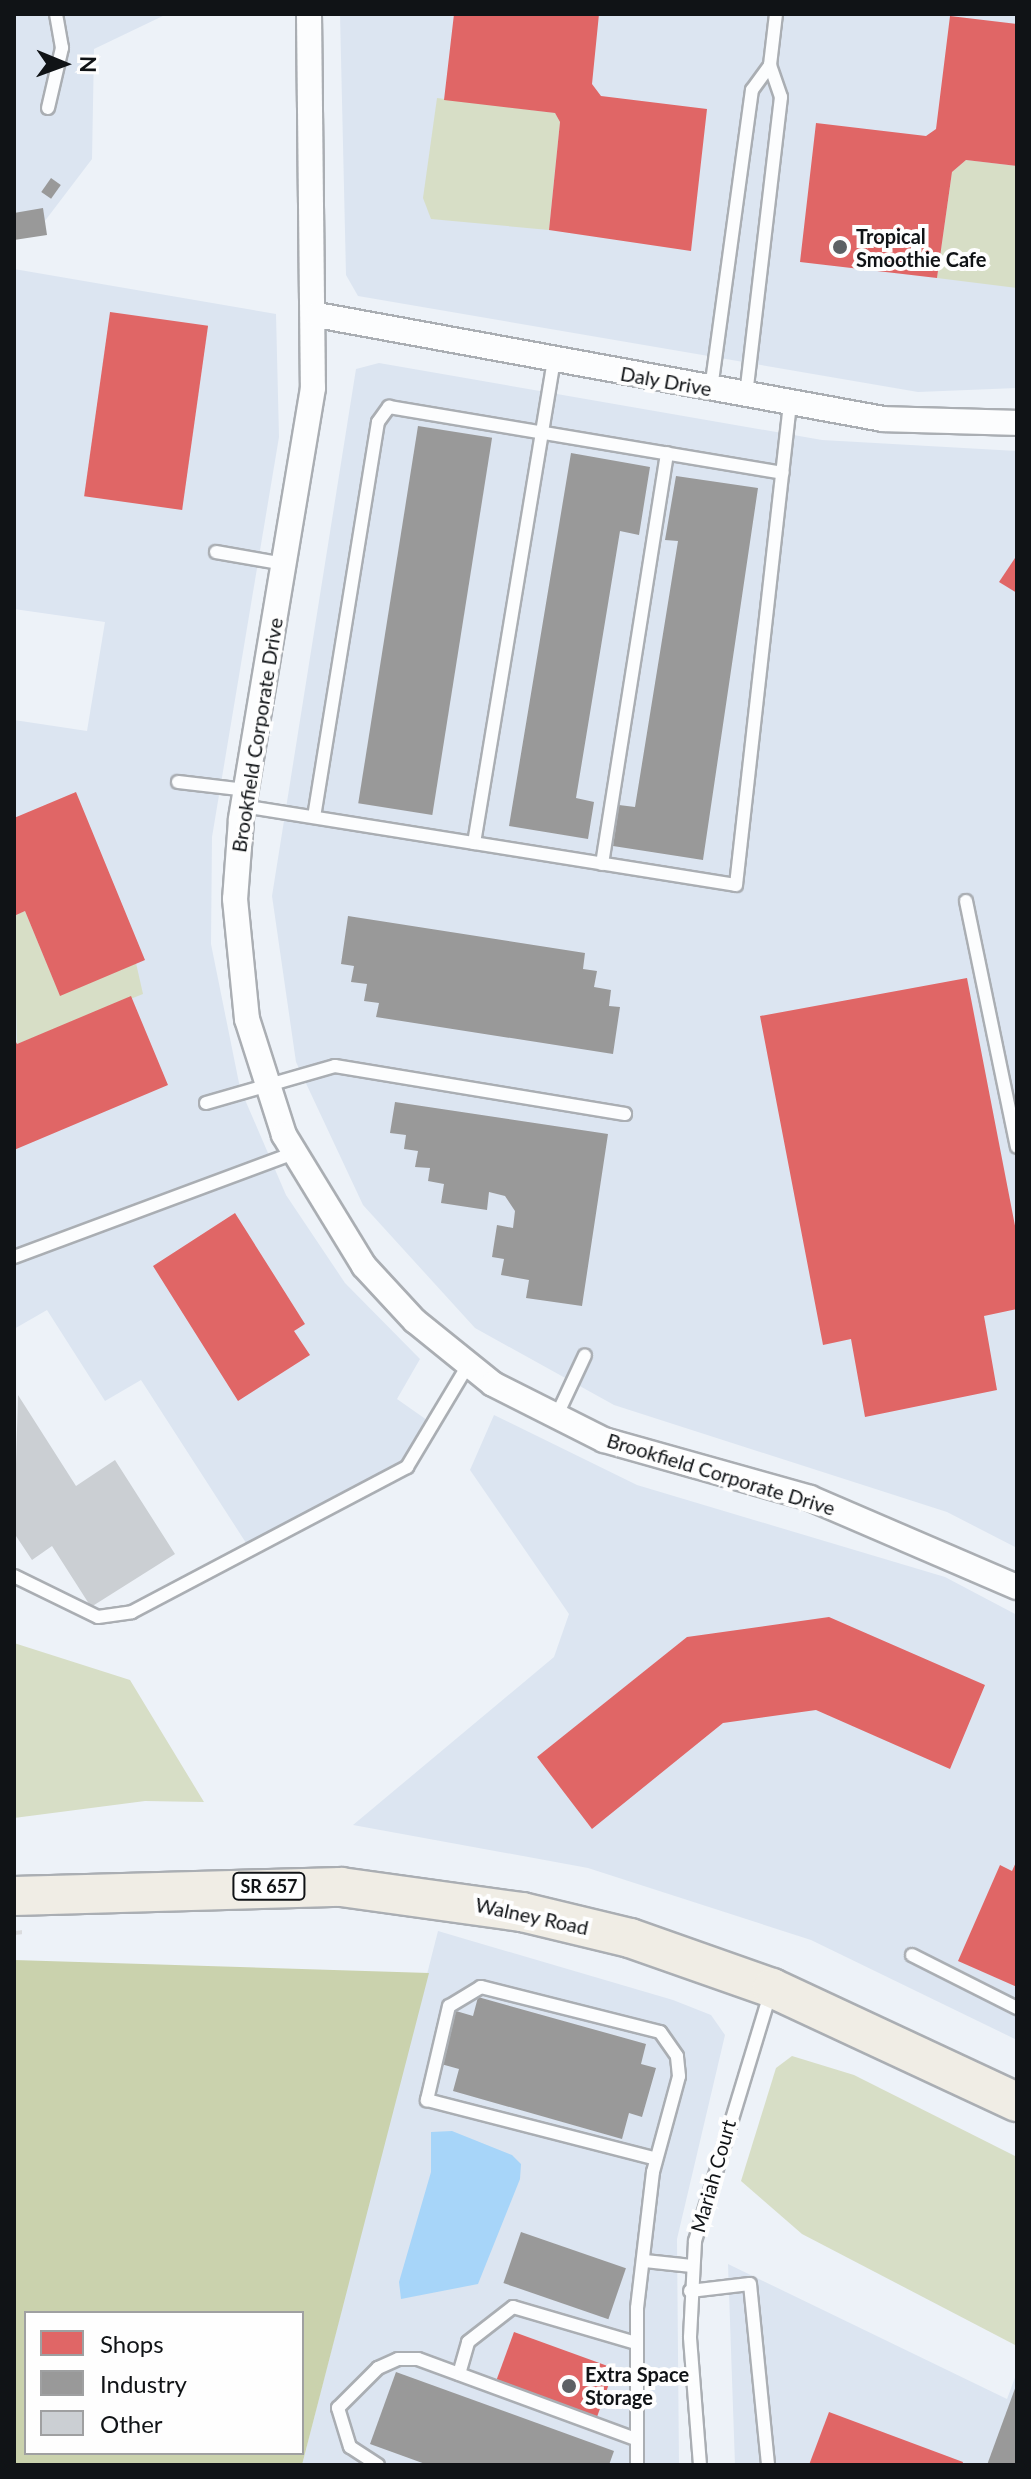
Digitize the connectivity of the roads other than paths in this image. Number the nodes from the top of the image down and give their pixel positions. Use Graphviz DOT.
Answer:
graph roads {
  1 [pos="56,14"];
  2 [pos="309,14"];
  3 [pos="776,14"];
  4 [pos="770,65"];
  5 [pos="48,108"];
  6 [pos="317,315"];
  7 [pos="554,362"];
  8 [pos="711,389"];
  9 [pos="746,395"];
  10 [pos="790,403"];
  11 [pos="1017,423"];
  12 [pos="541,431"];
  13 [pos="667,453"];
  14 [pos="782,473"];
  15 [pos="216,552"];
  16 [pos="285,564"];
  17 [pos="178,782"];
  18 [pos="245,798"];
  19 [pos="314,817"];
  20 [pos="474,843"];
  21 [pos="602,864"];
  22 [pos="966,901"];
  23 [pos="265,1085"];
  24 [pos="206,1103"];
  25 [pos="625,1114"];
  26 [pos="1017,1147"];
  27 [pos="293,1153"];
  28 [pos="14,1257"];
  29 [pos="585,1355"];
  30 [pos="468,1365"];
  31 [pos="555,1418"];
  32 [pos="14,1576"];
  33 [pos="1017,1587"];
  34 [pos="19,1914"];
  35 [pos="912,1955"];
  36 [pos="772,1988"];
  37 [pos="1017,2008"];
  38 [pos="1017,2102"];
  39 [pos="656,2159"];
  40 [pos="645,2261"];
  41 [pos="692,2266"];
  42 [pos="690,2291"];
  43 [pos="636,2343"];
  44 [pos="459,2374"];
  45 [pos="636,2439"];
  46 [pos="378,2465"];
  47 [pos="637,2465"];
  48 [pos="700,2465"];
  49 [pos="768,2465"];
  1 -- 5 [label="lane"];
  2 -- 6 [label="street, Brookfield Corporate Drive"];
  3 -- 4 [label="lane"];
  4 -- 8 [label="lane"];
  4 -- 9 [label="lane"];
  6 -- 7 [label="street, Daly Drive"];
  6 -- 16 [label="street, Brookfield Corporate Drive"];
  7 -- 8 [label="street, Daly Drive"];
  7 -- 12 [label="lane"];
  8 -- 9 [label="street, Daly Drive"];
  9 -- 10 [label="street, Daly Drive"];
  10 -- 11 [label="street, Daly Drive"];
  10 -- 14 [label="lane"];
  12 -- 13 [label="lane"];
  12 -- 19 [label="lane"];
  12 -- 20 [label="lane"];
  13 -- 14 [label="lane"];
  13 -- 21 [label="lane"];
  14 -- 21 [label="lane"];
  15 -- 16 [label="lane"];
  16 -- 18 [label="street, Brookfield Corporate Drive"];
  17 -- 18 [label="lane"];
  18 -- 19 [label="lane"];
  18 -- 23 [label="street, Brookfield Corporate Drive"];
  19 -- 20 [label="lane"];
  20 -- 21 [label="lane"];
  22 -- 26 [label="lane"];
  23 -- 24 [label="lane"];
  23 -- 25 [label="lane"];
  23 -- 27 [label="street, Brookfield Corporate Drive"];
  27 -- 28 [label="lane"];
  27 -- 30 [label="street, Brookfield Corporate Drive"];
  29 -- 31 [label="lane"];
  30 -- 31 [label="street, Brookfield Corporate Drive"];
  30 -- 32 [label="lane"];
  31 -- 33 [label="street, Brookfield Corporate Drive"];
  34 -- 36 [label="main road, Walney Road / SR 657"];
  35 -- 37 [label="lane"];
  36 -- 38 [label="main road, Walney Road / SR 657"];
  36 -- 41 [label="lane, Mariah Court"];
  39 -- 39 [label="lane"];
  39 -- 40 [label="lane"];
  40 -- 41 [label="lane"];
  40 -- 43 [label="lane"];
  41 -- 42 [label="lane, Mariah Court"];
  42 -- 48 [label="lane, Mariah Court"];
  42 -- 49 [label="lane"];
  43 -- 44 [label="lane"];
  43 -- 45 [label="lane"];
  44 -- 45 [label="lane"];
  44 -- 46 [label="lane"];
  45 -- 47 [label="lane"];
}
